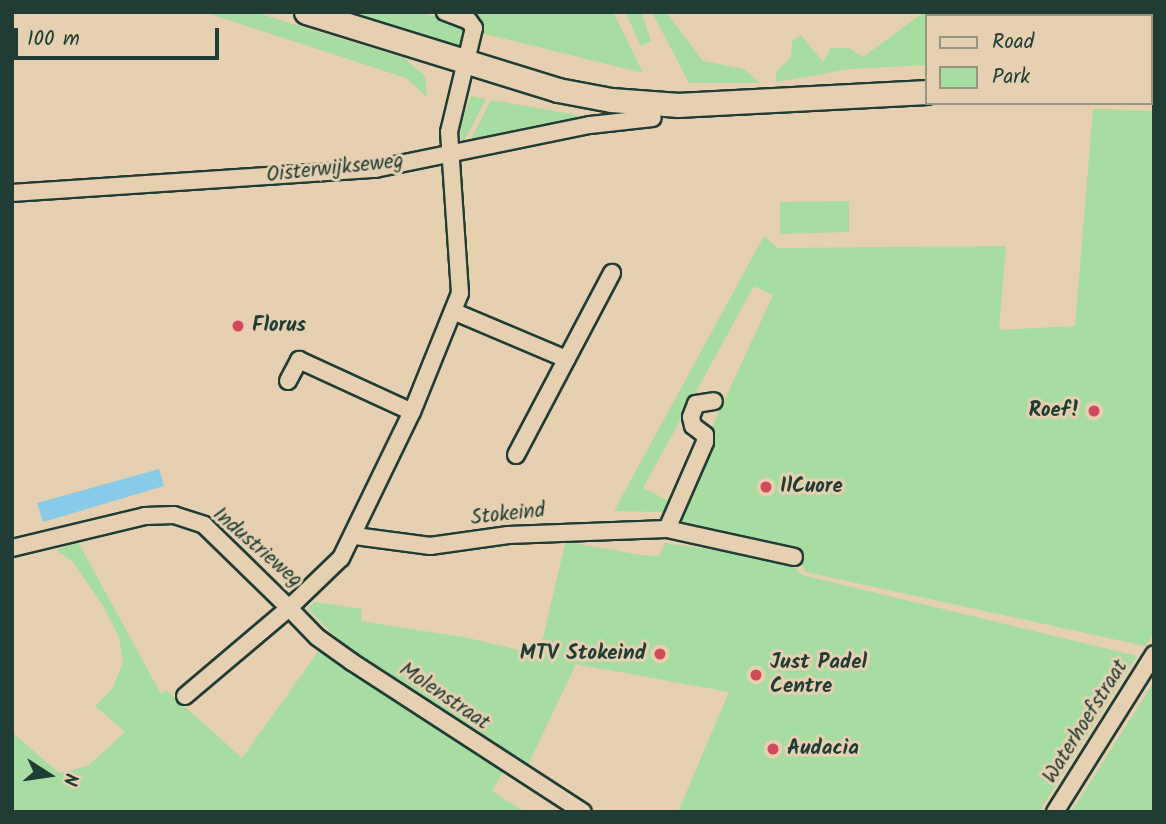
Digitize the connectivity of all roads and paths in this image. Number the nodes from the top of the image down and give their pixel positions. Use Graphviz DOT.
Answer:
graph roads {
  1 [pos="306,12"];
  2 [pos="445,12"];
  3 [pos="466,63"];
  4 [pos="925,92"];
  5 [pos="653,118"];
  6 [pos="447,157"];
  7 [pos="12,193"];
  8 [pos="612,273"];
  9 [pos="455,312"];
  10 [pos="566,359"];
  11 [pos="288,381"];
  12 [pos="714,401"];
  13 [pos="412,412"];
  14 [pos="516,455"];
  15 [pos="667,529"];
  16 [pos="355,536"];
  17 [pos="12,548"];
  18 [pos="794,557"];
  19 [pos="289,608"];
  20 [pos="1154,654"];
  21 [pos="185,696"];
  22 [pos="583,812"];
  23 [pos="1055,812"];
  1 -- 3 [label="main road"];
  2 -- 3 [label="street, Industrieweg"];
  3 -- 4 [label="main road"];
  3 -- 6 [label="street, Industrieweg"];
  5 -- 6 [label="street, Oisterwijkseweg"];
  6 -- 7 [label="street, Oisterwijkseweg"];
  6 -- 9 [label="street, Industrieweg"];
  8 -- 10 [label="street"];
  9 -- 10 [label="street"];
  9 -- 13 [label="street, Industrieweg"];
  10 -- 14 [label="street"];
  11 -- 13 [label="street"];
  12 -- 15 [label="street"];
  13 -- 16 [label="street, Industrieweg"];
  15 -- 16 [label="street, Stokeind"];
  15 -- 18 [label="street, Stokeind"];
  16 -- 19 [label="street, Industrieweg"];
  17 -- 19 [label="street, Industrieweg"];
  19 -- 21 [label="street"];
  19 -- 22 [label="street, Molenstraat"];
  20 -- 23 [label="street, Waterhoefstraat"];
}
